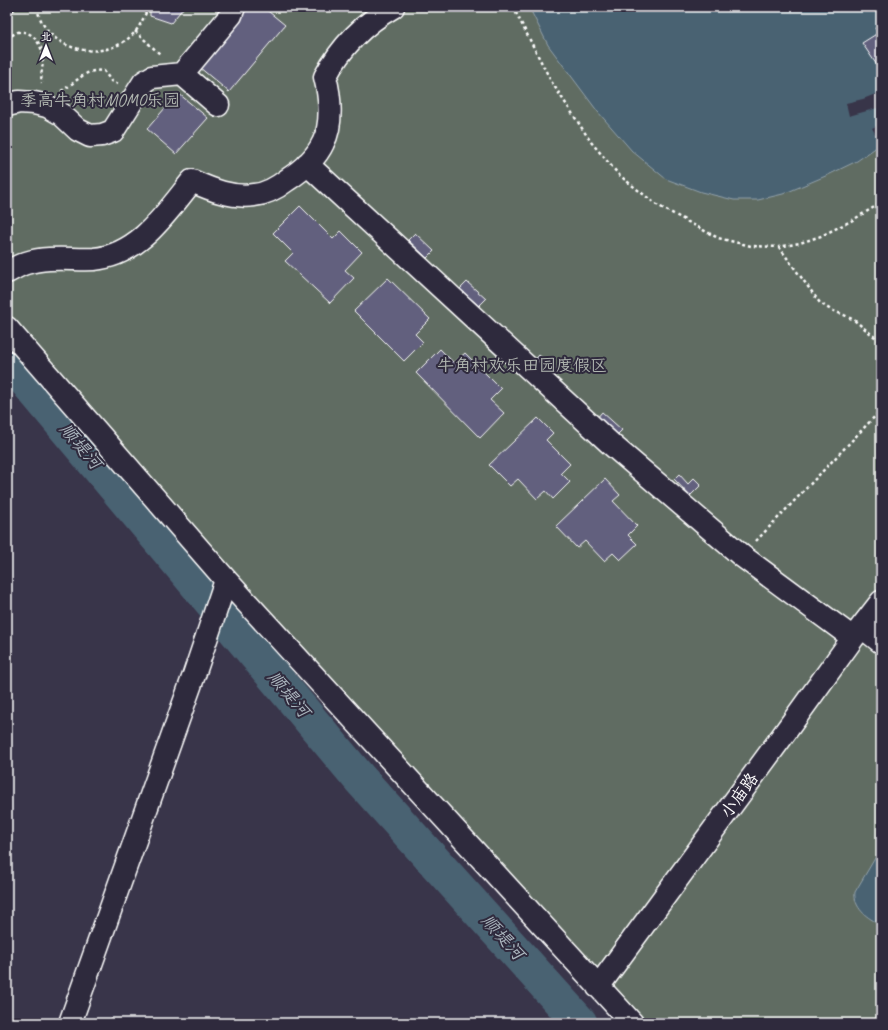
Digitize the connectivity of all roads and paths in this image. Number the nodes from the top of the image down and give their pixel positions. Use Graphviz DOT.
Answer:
graph roads {
  1 [pos="18,7"];
  2 [pos="37,7"];
  3 [pos="147,7"];
  4 [pos="234,7"];
  5 [pos="393,7"];
  6 [pos="512,7"];
  7 [pos="7,14"];
  8 [pos="135,31"];
  9 [pos="7,39"];
  10 [pos="182,74"];
  11 [pos="148,80"];
  12 [pos="44,86"];
  13 [pos="55,92"];
  14 [pos="7,104"];
  15 [pos="218,105"];
  16 [pos="307,164"];
  17 [pos="881,203"];
  18 [pos="780,247"];
  19 [pos="7,272"];
  20 [pos="7,328"];
  21 [pos="881,342"];
  22 [pos="881,410"];
  23 [pos="742,556"];
  24 [pos="223,589"];
  25 [pos="881,602"];
  26 [pos="857,632"];
  27 [pos="881,642"];
  28 [pos="598,987"];
  29 [pos="70,1023"];
  30 [pos="632,1023"];
  1 -- 7 [label="path"];
  2 -- 8 [label="path"];
  3 -- 8 [label="path"];
  4 -- 10 [label="street"];
  5 -- 16 [label="street"];
  6 -- 18 [label="path"];
  8 -- 10 [label="path"];
  9 -- 12 [label="path"];
  10 -- 11 [label="street"];
  10 -- 15 [label="street"];
  11 -- 13 [label="path"];
  11 -- 14 [label="street"];
  16 -- 19 [label="street"];
  16 -- 23 [label="street"];
  17 -- 18 [label="path"];
  18 -- 21 [label="path"];
  20 -- 24 [label="street"];
  22 -- 23 [label="path"];
  23 -- 26 [label="street"];
  24 -- 28 [label="street"];
  24 -- 29 [label="street"];
  25 -- 26 [label="street, 小庙路"];
  26 -- 27 [label="street"];
  26 -- 28 [label="street, 小庙路"];
  28 -- 30 [label="street"];
}
